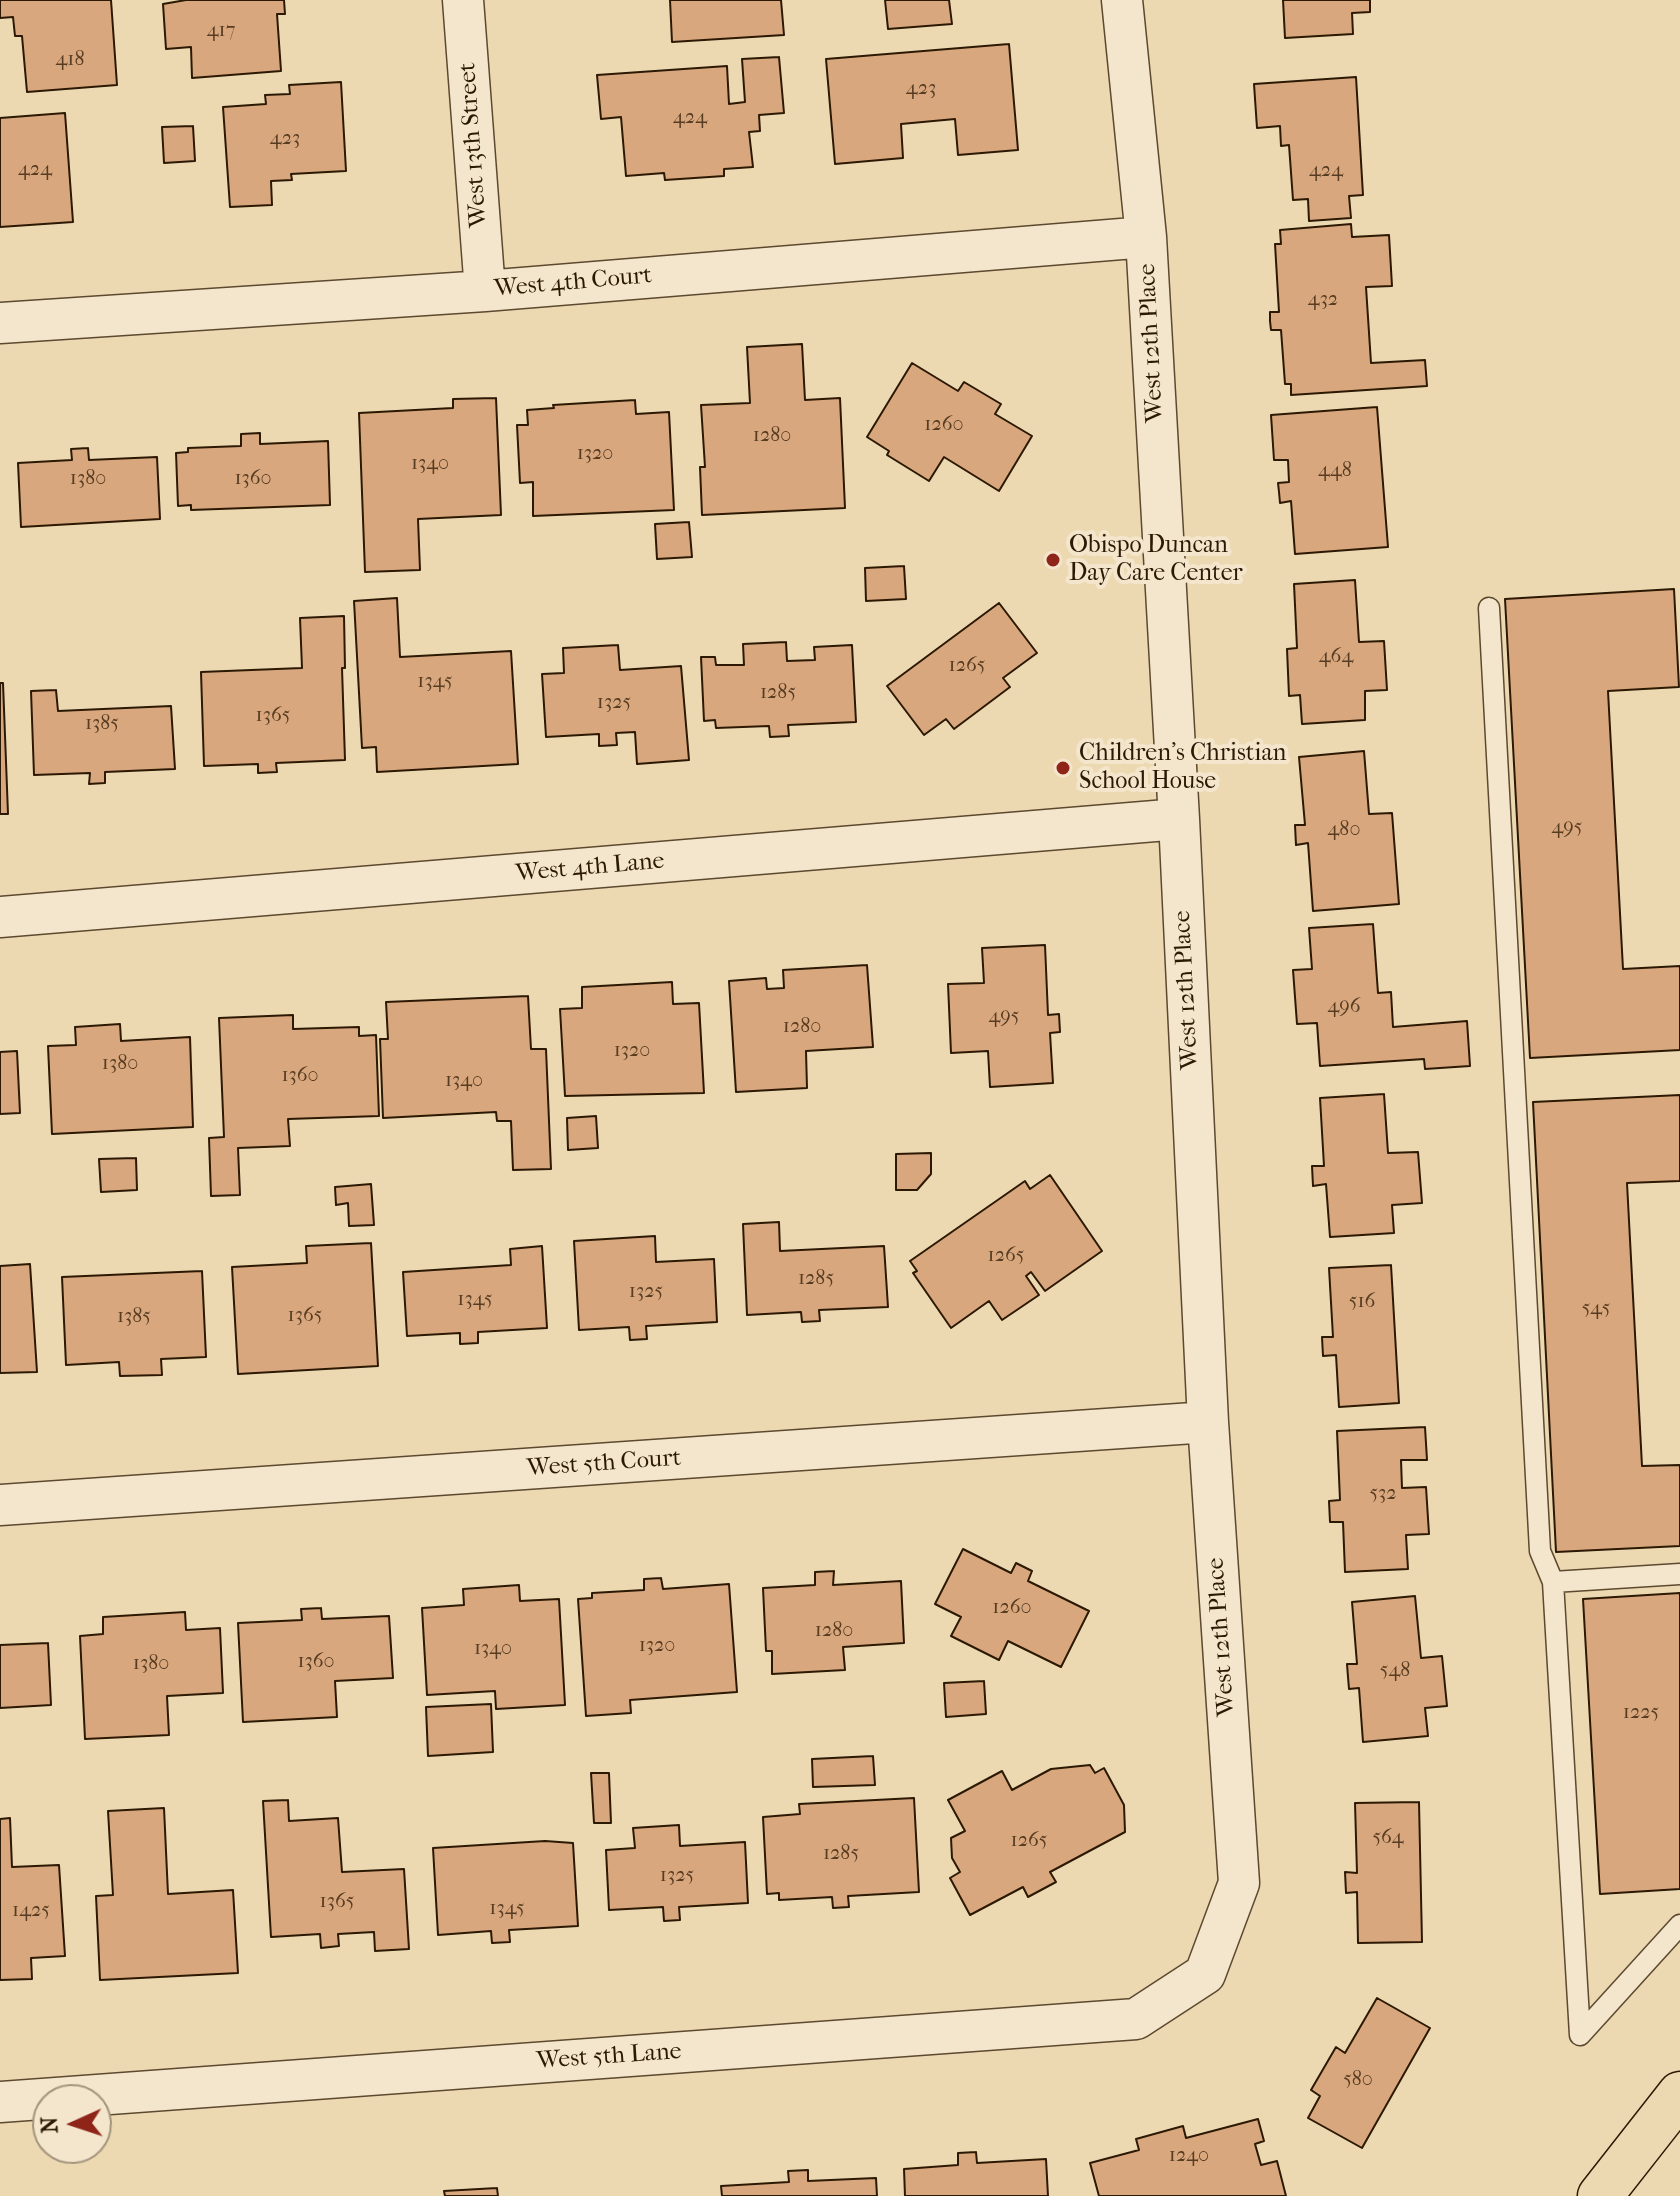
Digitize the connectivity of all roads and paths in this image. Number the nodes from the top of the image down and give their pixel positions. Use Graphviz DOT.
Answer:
graph roads {
  1 [pos="463,0"];
  2 [pos="1122,0"];
  3 [pos="1146,237"];
  4 [pos="485,291"];
  5 [pos="0,323"];
  6 [pos="1489,608"];
  7 [pos="1179,819"];
  8 [pos="0,917"];
  9 [pos="1208,1422"];
  10 [pos="0,1505"];
  11 [pos="1680,1574"];
  12 [pos="1553,1582"];
  13 [pos="1680,1925"];
  14 [pos="1205,1974"];
  15 [pos="1680,2094"];
  16 [pos="0,2102"];
  17 [pos="1600,2196"];
  1 -- 4 [label="street, West 13th Street"];
  2 -- 3 [label="street, West 12th Place"];
  3 -- 4 [label="street, West 4th Court"];
  3 -- 7 [label="street, West 12th Place"];
  4 -- 5 [label="street, West 4th Court"];
  6 -- 12 [label="lane"];
  7 -- 8 [label="street, West 4th Lane"];
  7 -- 9 [label="street, West 12th Place"];
  9 -- 10 [label="street, West 5th Court"];
  9 -- 14 [label="street, West 12th Place"];
  11 -- 12 [label="lane"];
  12 -- 13 [label="lane"];
  14 -- 16 [label="street, West 5th Lane"];
  15 -- 17 [label="highway"];
}
